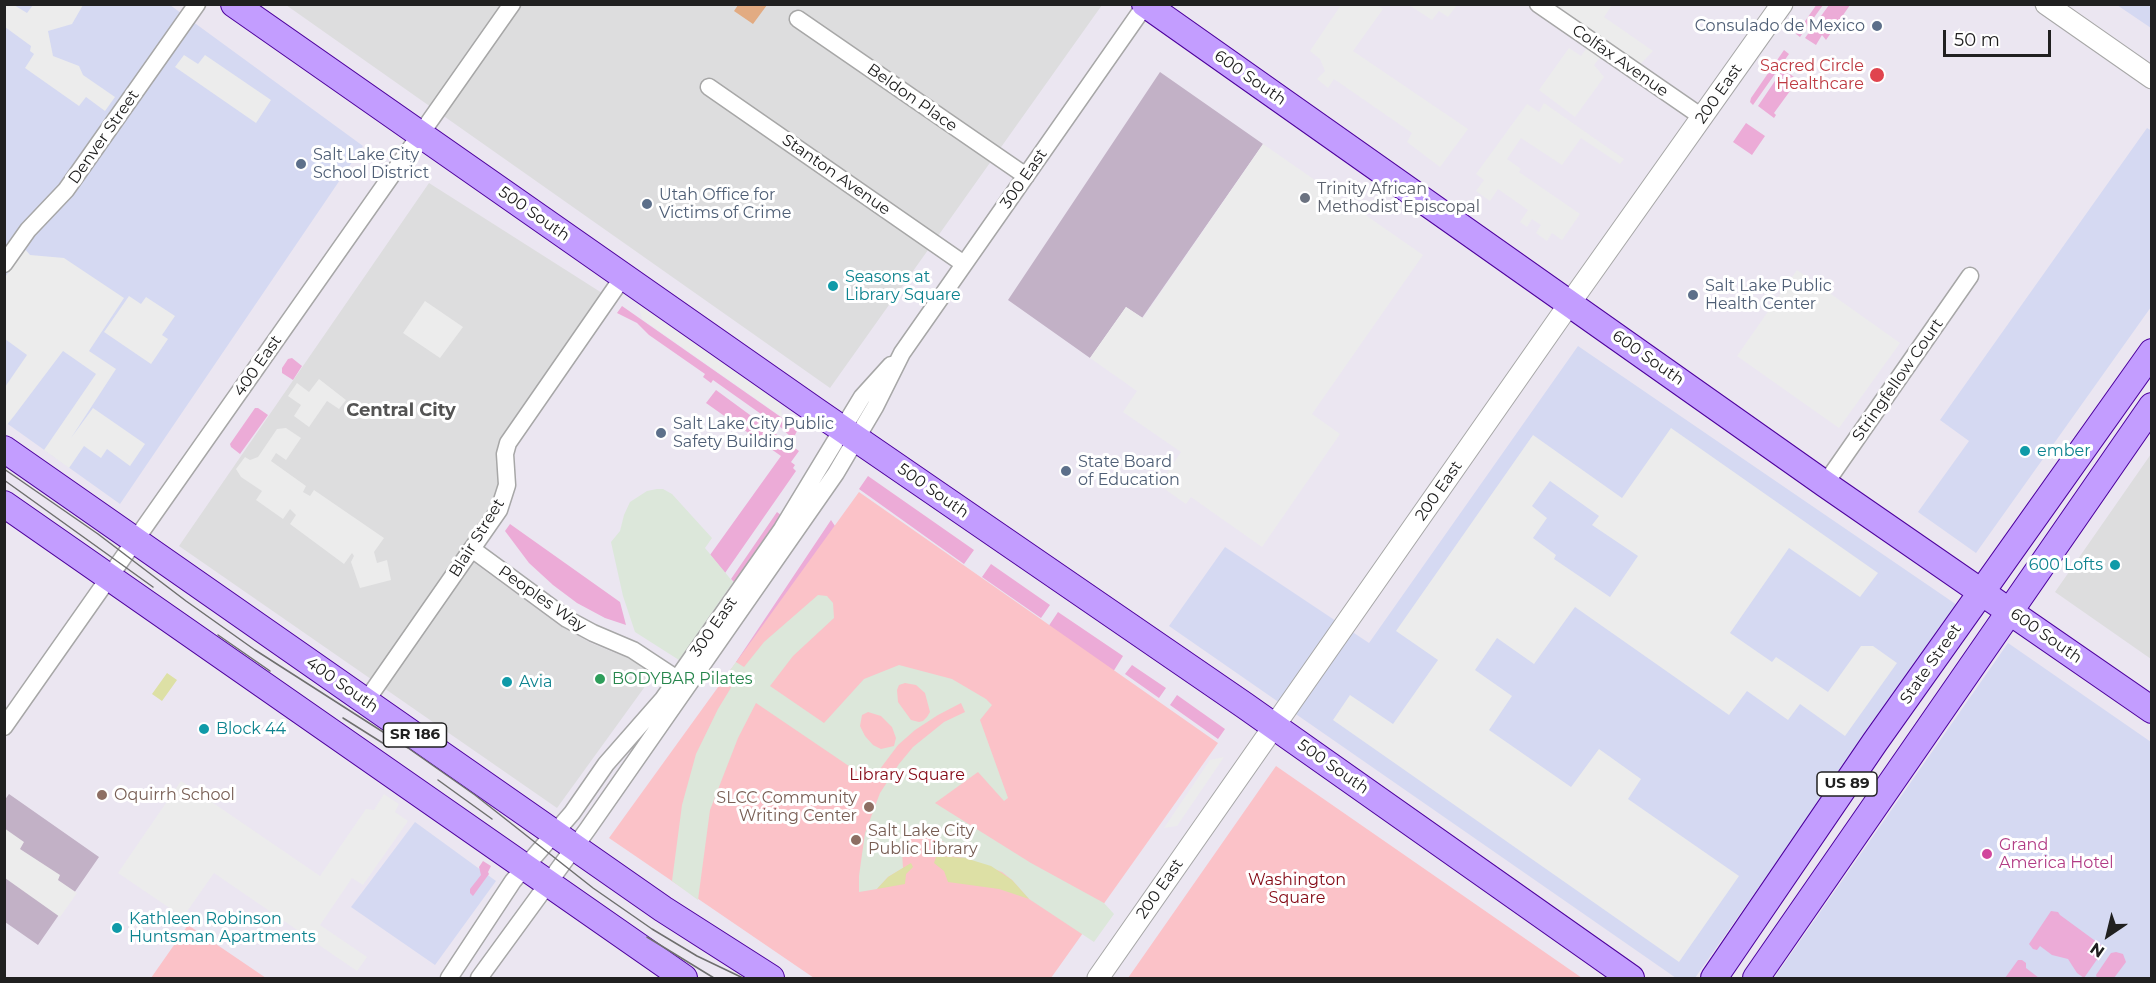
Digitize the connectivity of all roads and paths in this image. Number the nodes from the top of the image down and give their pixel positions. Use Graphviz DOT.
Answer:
graph roads {
  1 [pos="196,4"];
  2 [pos="234,4"];
  3 [pos="512,4"];
  4 [pos="1538,4"];
  5 [pos="1782,4"];
  6 [pos="2046,4"];
  7 [pos="1146,5"];
  8 [pos="798,19"];
  9 [pos="2151,78"];
  10 [pos="709,87"];
  11 [pos="1702,117"];
  12 [pos="421,135"];
  13 [pos="1026,177"];
  14 [pos="4,264"];
  15 [pos="964,264"];
  16 [pos="1970,276"];
  17 [pos="623,277"];
  18 [pos="1570,303"];
  19 [pos="2151,352"];
  20 [pos="2151,406"];
  21 [pos="850,435"];
  22 [pos="4,449"];
  23 [pos="1826,484"];
  24 [pos="4,504"];
  25 [pos="135,540"];
  26 [pos="472,549"];
  27 [pos="109,578"];
  28 [pos="1982,592"];
  29 [pos="2009,610"];
  30 [pos="677,679"];
  31 [pos="366,701"];
  32 [pos="2151,710"];
  33 [pos="1274,726"];
  34 [pos="4,727"];
  35 [pos="565,839"];
  36 [pos="526,866"];
  37 [pos="548,882"];
  38 [pos="449,978"];
  39 [pos="479,978"];
  40 [pos="684,978"];
  41 [pos="771,978"];
  42 [pos="1098,978"];
  43 [pos="1631,978"];
  44 [pos="1714,978"];
  45 [pos="1756,978"];
  1 -- 14 [label="street, Denver Street"];
  2 -- 12 [label="main road, 500 South"];
  3 -- 12 [label="street, 400 East"];
  4 -- 11 [label="street, Colfax Avenue"];
  5 -- 11 [label="street, 200 East"];
  6 -- 9 [label="street"];
  7 -- 13 [label="street, 300 East"];
  7 -- 18 [label="main road, 600 South"];
  8 -- 13 [label="street, Beldon Place"];
  10 -- 15 [label="street, Stanton Avenue"];
  11 -- 18 [label="street, 200 East"];
  12 -- 17 [label="main road, 500 South"];
  12 -- 25 [label="street, 400 East"];
  13 -- 15 [label="street, 300 East"];
  15 -- 21 [label="street, 300 East"];
  16 -- 23 [label="street, Stringfellow Court"];
  17 -- 21 [label="main road, 500 South"];
  17 -- 26 [label="street, Blair Street"];
  18 -- 23 [label="main road, 600 South"];
  18 -- 33 [label="street, 200 East"];
  19 -- 28 [label="main road, State Street / US 89"];
  20 -- 29 [label="main road, State Street / US 89"];
  21 -- 30 [label="street, 300 East"];
  21 -- 33 [label="main road, 500 South"];
  21 -- 35 [label="street, 300 East"];
  22 -- 25 [label="main road, 400 South / SR 186"];
  23 -- 28 [label="main road, 600 South"];
  24 -- 27 [label="main road, SR 186"];
  25 -- 27 [label="street, 400 East"];
  25 -- 31 [label="main road, 400 South / SR 186"];
  26 -- 30 [label="street, Peoples Way"];
  26 -- 31 [label="street, Blair Street"];
  27 -- 34 [label="street, 400 East"];
  27 -- 36 [label="main road, SR 186"];
  28 -- 29 [label="main road, 600 South"];
  28 -- 44 [label="main road, State Street / US 89"];
  29 -- 32 [label="main road, 600 South"];
  29 -- 45 [label="main road, State Street / US 89"];
  30 -- 35 [label="street, 300 East"];
  31 -- 35 [label="main road, 400 South / SR 186"];
  33 -- 42 [label="street, 200 East"];
  33 -- 43 [label="main road, 500 South"];
  35 -- 36 [label="street, 300 East"];
  35 -- 37 [label="street, 300 East"];
  35 -- 41 [label="main road, 400 South / SR 186"];
  36 -- 37 [label="main road, SR 186"];
  36 -- 38 [label="street, 300 East"];
  37 -- 39 [label="street, 300 East"];
  37 -- 40 [label="main road, SR 186"];
}
